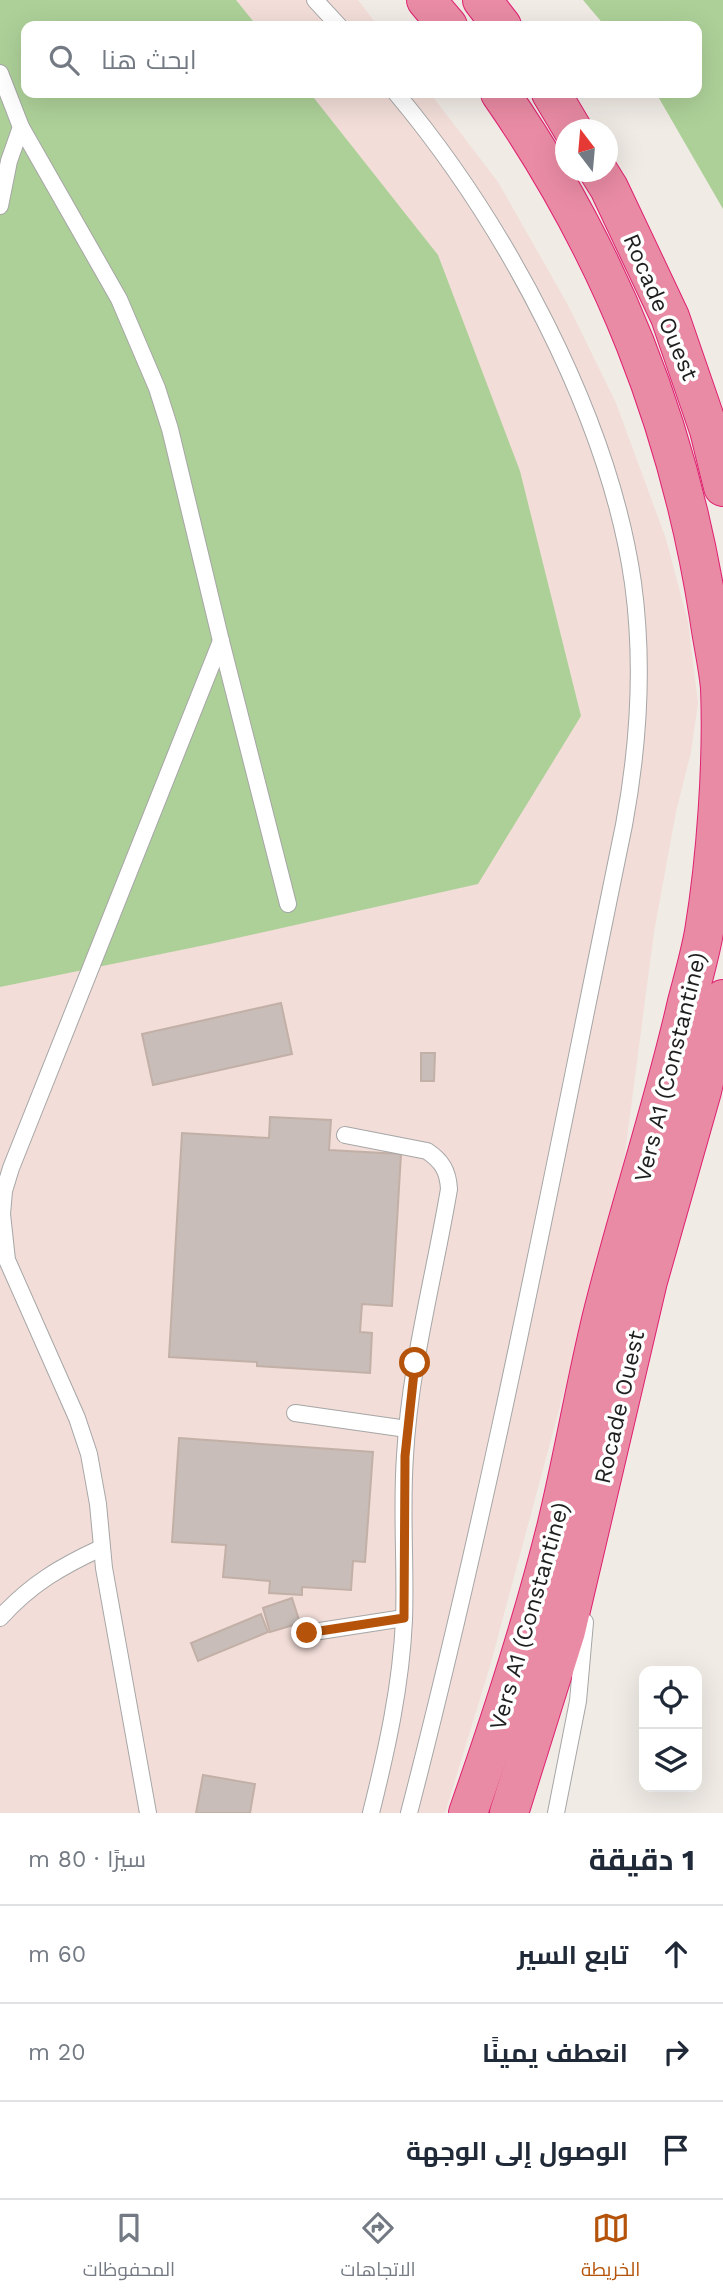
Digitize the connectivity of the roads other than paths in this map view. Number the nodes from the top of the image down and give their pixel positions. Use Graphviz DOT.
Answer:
graph roads {
  1 [pos="315,0"];
  2 [pos="426,0"];
  3 [pos="482,0"];
  4 [pos="334,21"];
  5 [pos="444,21"];
  6 [pos="498,21"];
  7 [pos="0,73"];
  8 [pos="400,98"];
  9 [pos="504,98"];
  10 [pos="554,98"];
  11 [pos="566,119"];
  12 [pos="21,127"];
  13 [pos="605,182"];
  14 [pos="0,206"];
  15 [pos="723,487"];
  16 [pos="221,640"];
  17 [pos="288,904"];
  18 [pos="723,999"];
  19 [pos="345,1135"];
  20 [pos="1,1213"];
  21 [pos="295,1413"];
  22 [pos="407,1429"];
  23 [pos="593,1518"];
  24 [pos="101,1548"];
  25 [pos="0,1618"];
  26 [pos="404,1618"];
  27 [pos="307,1633"];
  28 [pos="148,1813"];
  29 [pos="371,1813"];
  30 [pos="409,1813"];
  31 [pos="468,1813"];
  32 [pos="509,1813"];
  33 [pos="556,1813"];
  1 -- 4 [label="lane"];
  2 -- 5 [label="highway"];
  3 -- 6 [label="highway"];
  7 -- 12 [label="lane"];
  8 -- 30 [label="lane"];
  9 -- 31 [label="highway, Vers A1 (Constantine)"];
  10 -- 11 [label="highway"];
  12 -- 14 [label="lane"];
  12 -- 16 [label="lane"];
  13 -- 15 [label="highway, Rocade Ouest"];
  16 -- 17 [label="lane"];
  16 -- 20 [label="lane"];
  18 -- 23 [label="highway, Rocade Ouest"];
  19 -- 22 [label="lane"];
  20 -- 24 [label="lane"];
  21 -- 22 [label="lane"];
  22 -- 26 [label="lane"];
  23 -- 32 [label="highway, Rocade Ouest"];
  23 -- 33 [label="lane"];
  24 -- 25 [label="lane"];
  24 -- 28 [label="lane"];
  26 -- 27 [label="lane"];
  26 -- 29 [label="lane"];
}
